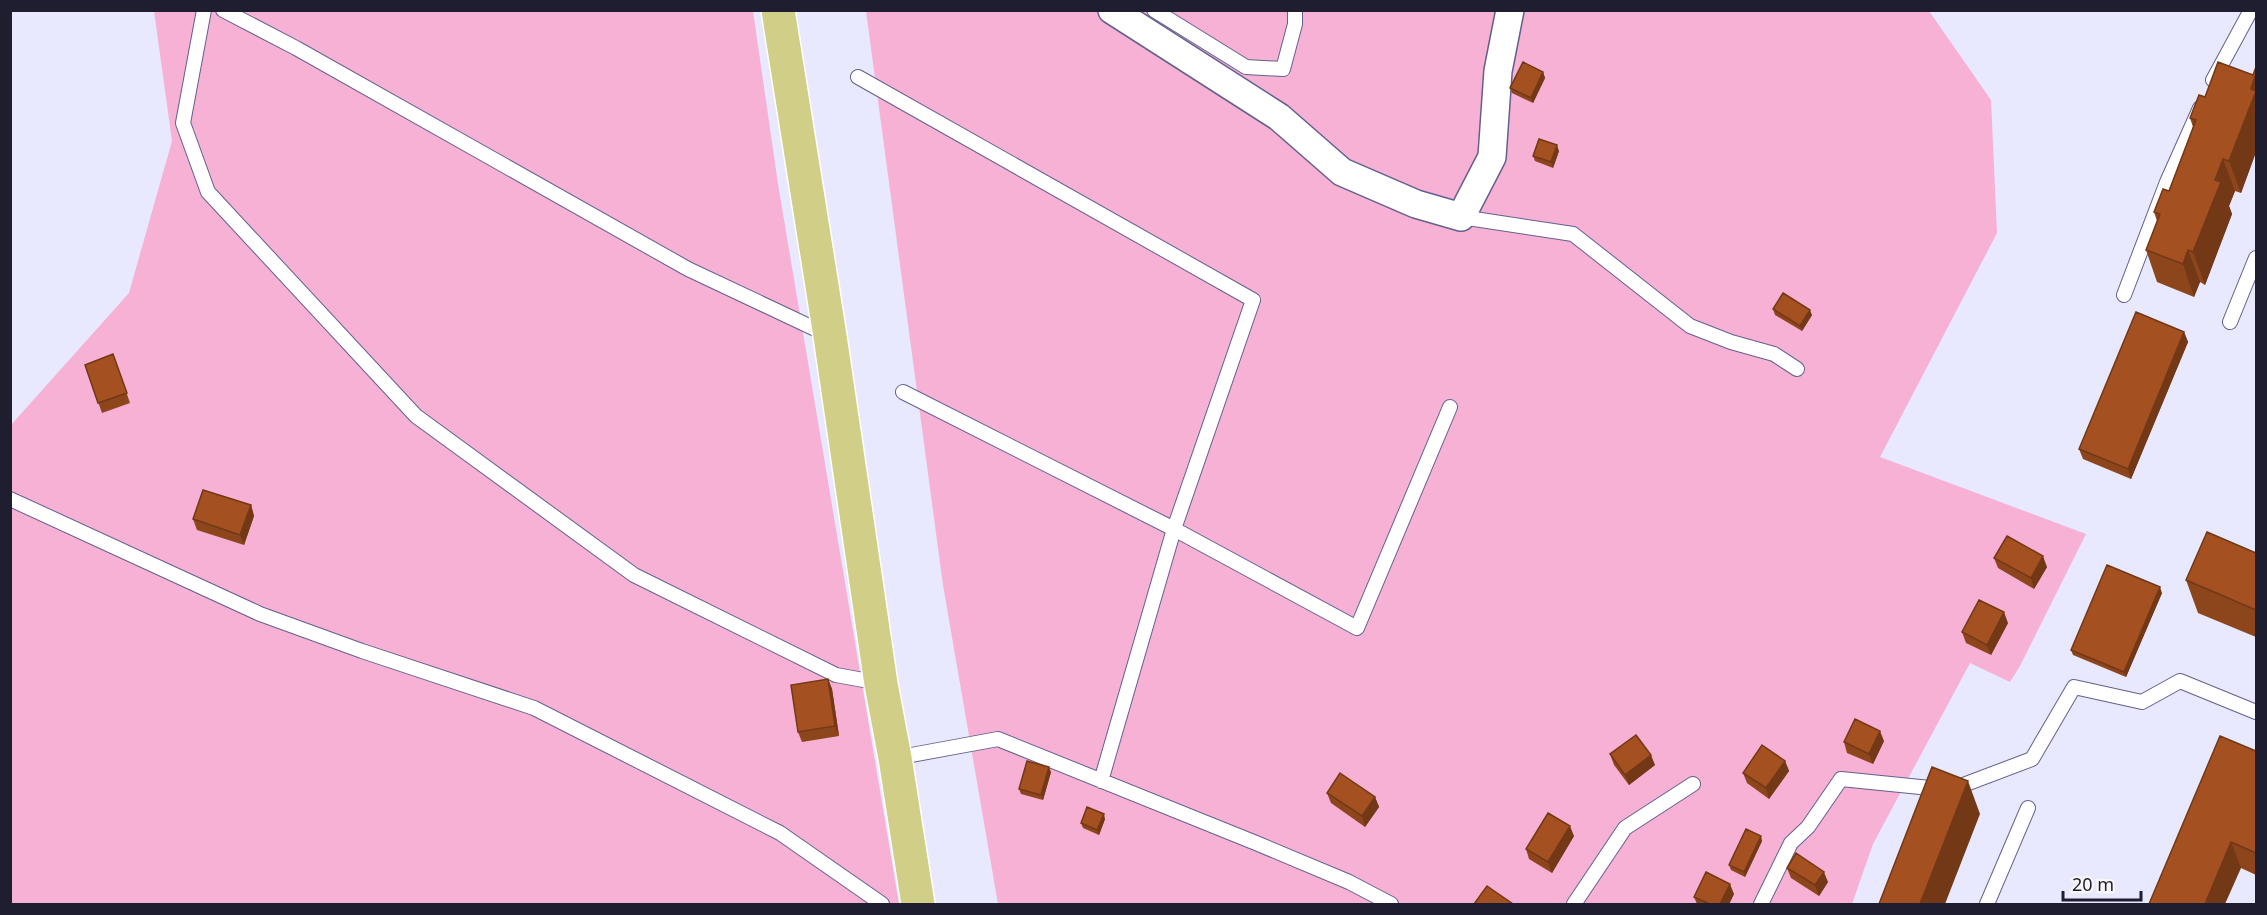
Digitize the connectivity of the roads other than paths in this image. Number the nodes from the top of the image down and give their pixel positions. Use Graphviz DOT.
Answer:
graph roads {
  1 [pos="204,10"];
  2 [pos="223,10"];
  3 [pos="1112,10"];
  4 [pos="1154,10"];
  5 [pos="1295,10"];
  6 [pos="1510,10"];
  7 [pos="2251,10"];
  8 [pos="776,11"];
  9 [pos="858,77"];
  10 [pos="1461,217"];
  11 [pos="2256,258"];
  12 [pos="2124,295"];
  13 [pos="2230,322"];
  14 [pos="830,336"];
  15 [pos="1797,369"];
  16 [pos="903,392"];
  17 [pos="1450,408"];
  18 [pos="10,499"];
  19 [pos="1174,529"];
  20 [pos="881,684"];
  21 [pos="2256,712"];
  22 [pos="895,758"];
  23 [pos="1101,781"];
  24 [pos="1693,784"];
  25 [pos="2028,808"];
  26 [pos="882,904"];
  27 [pos="918,904"];
  28 [pos="1391,904"];
  29 [pos="1574,904"];
  30 [pos="1761,904"];
  31 [pos="1987,904"];
  1 -- 20 [label="lane"];
  2 -- 14 [label="lane"];
  3 -- 10 [label="street"];
  4 -- 5 [label="lane"];
  6 -- 10 [label="street"];
  7 -- 12 [label="lane"];
  8 -- 14 [label="main road"];
  9 -- 19 [label="lane"];
  10 -- 15 [label="lane"];
  11 -- 13 [label="lane"];
  14 -- 20 [label="main road"];
  16 -- 19 [label="lane"];
  17 -- 19 [label="lane"];
  18 -- 26 [label="lane"];
  19 -- 23 [label="lane"];
  20 -- 22 [label="main road"];
  21 -- 30 [label="lane"];
  22 -- 23 [label="lane"];
  22 -- 27 [label="main road"];
  23 -- 28 [label="lane"];
  24 -- 29 [label="lane"];
  25 -- 31 [label="lane"];
}
